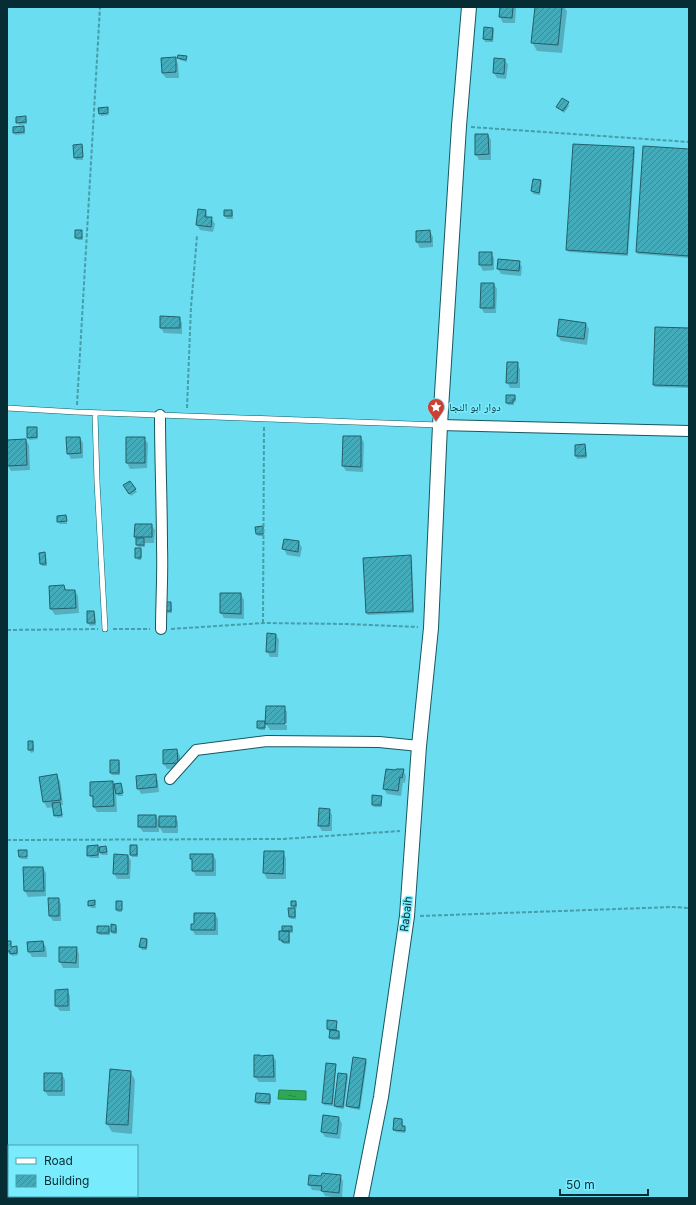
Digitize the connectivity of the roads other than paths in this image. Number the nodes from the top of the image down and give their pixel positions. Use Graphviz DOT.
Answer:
graph roads {
  1 [pos="469,7"];
  2 [pos="7,408"];
  3 [pos="95,413"];
  4 [pos="160,415"];
  5 [pos="440,425"];
  6 [pos="689,431"];
  7 [pos="105,629"];
  8 [pos="161,629"];
  9 [pos="419,746"];
  10 [pos="170,779"];
  11 [pos="360,1198"];
  1 -- 5 [label="street, Rabaih"];
  2 -- 3 [label="lane"];
  3 -- 4 [label="lane"];
  3 -- 7 [label="lane"];
  4 -- 5 [label="lane"];
  4 -- 8 [label="street"];
  5 -- 6 [label="street"];
  5 -- 9 [label="street, Rabaih"];
  9 -- 10 [label="street"];
  9 -- 11 [label="street, Rabaih"];
}
